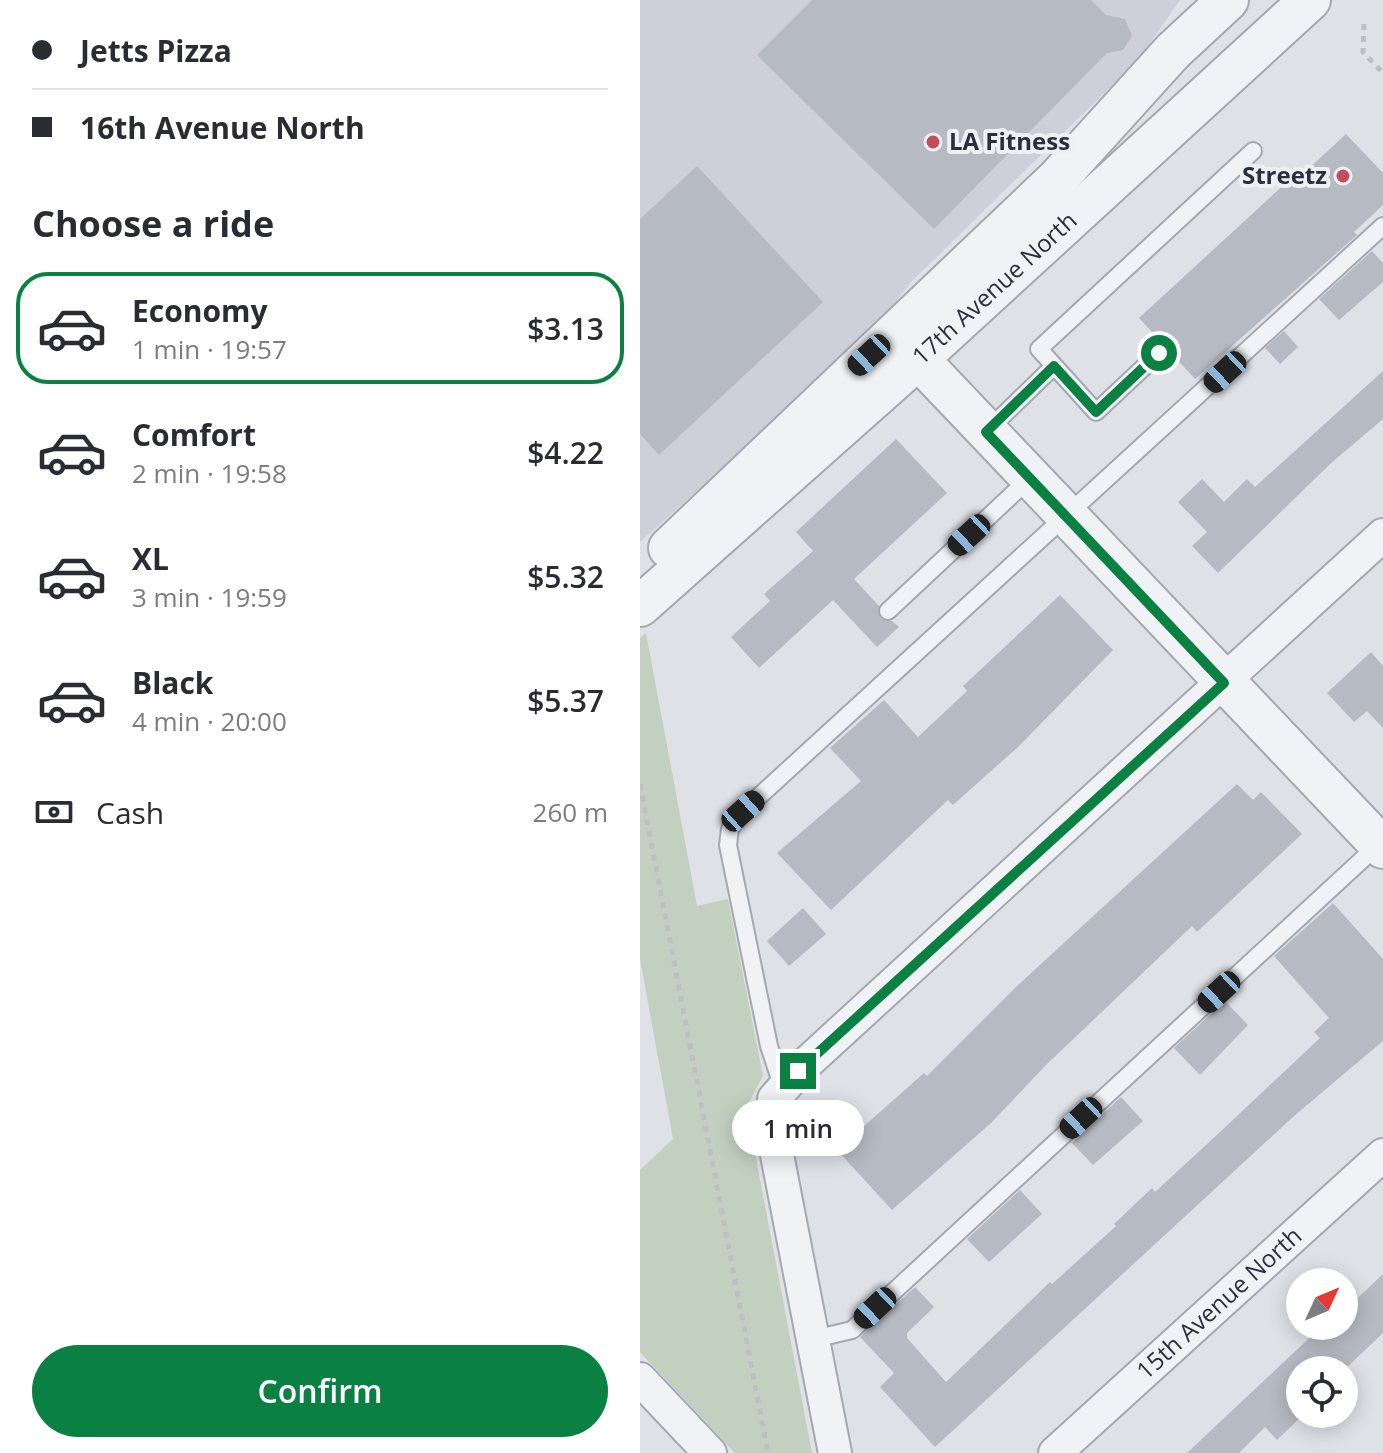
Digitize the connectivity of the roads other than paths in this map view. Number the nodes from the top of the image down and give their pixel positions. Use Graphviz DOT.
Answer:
graph roads {
  1 [pos="1228,0"];
  2 [pos="1310,0"];
  3 [pos="1253,151"];
  4 [pos="1383,226"];
  5 [pos="905,346"];
  6 [pos="1159,353"];
  7 [pos="1054,366"];
  8 [pos="986,432"];
  9 [pos="1030,478"];
  10 [pos="1067,518"];
  11 [pos="1383,535"];
  12 [pos="640,577"];
  13 [pos="640,606"];
  14 [pos="888,611"];
  15 [pos="1224,683"];
  16 [pos="1382,844"];
  17 [pos="778,1092"];
  18 [pos="1383,1155"];
  19 [pos="814,1339"];
  20 [pos="640,1379"];
  21 [pos="710,1453"];
  22 [pos="835,1453"];
  23 [pos="1055,1453"];
  1 -- 5 [label="street, 17th Avenue North"];
  2 -- 5 [label="street, 17th Avenue North"];
  3 -- 7 [label="lane"];
  4 -- 10 [label="lane"];
  5 -- 8 [label="street"];
  5 -- 12 [label="street, 17th Avenue North"];
  5 -- 13 [label="street, 17th Avenue North"];
  6 -- 7 [label="lane"];
  7 -- 8 [label="lane"];
  8 -- 9 [label="street"];
  9 -- 10 [label="street"];
  9 -- 14 [label="lane"];
  10 -- 15 [label="street"];
  10 -- 17 [label="lane"];
  11 -- 15 [label="street"];
  15 -- 16 [label="street"];
  15 -- 17 [label="street"];
  16 -- 19 [label="lane"];
  17 -- 19 [label="street"];
  18 -- 23 [label="street, 15th Avenue North"];
  19 -- 22 [label="street"];
  20 -- 21 [label="street"];
}
